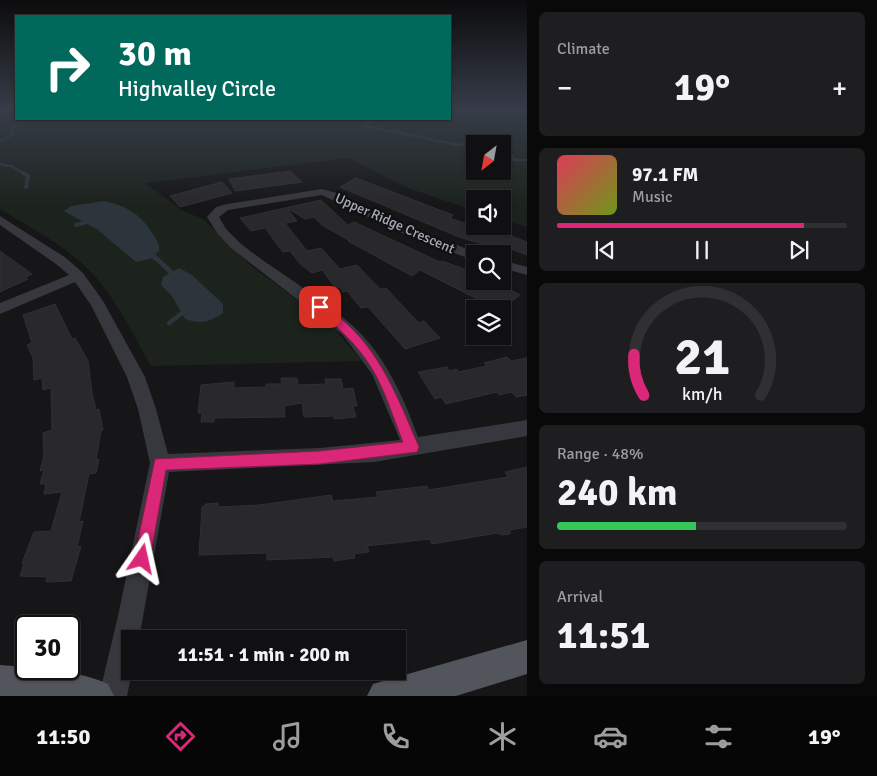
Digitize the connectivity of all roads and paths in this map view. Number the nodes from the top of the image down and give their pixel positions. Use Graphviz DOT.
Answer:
graph roads {
  1 [pos="0,220"];
  2 [pos="466,253"];
  3 [pos="511,267"];
  4 [pos="527,271"];
  5 [pos="78,276"];
  6 [pos="0,309"];
  7 [pos="527,428"];
  8 [pos="412,447"];
  9 [pos="160,464"];
  10 [pos="527,658"];
  11 [pos="0,682"];
  12 [pos="96,696"];
  13 [pos="113,696"];
  14 [pos="385,696"];
  1 -- 5 [label="street"];
  2 -- 8 [label="street, Upper Ridge Crescent"];
  3 -- 4 [label="street"];
  5 -- 6 [label="street"];
  5 -- 9 [label="street"];
  7 -- 8 [label="street"];
  8 -- 9 [label="street"];
  9 -- 13 [label="street"];
  10 -- 14 [label="main road"];
  11 -- 12 [label="main road"];
}
